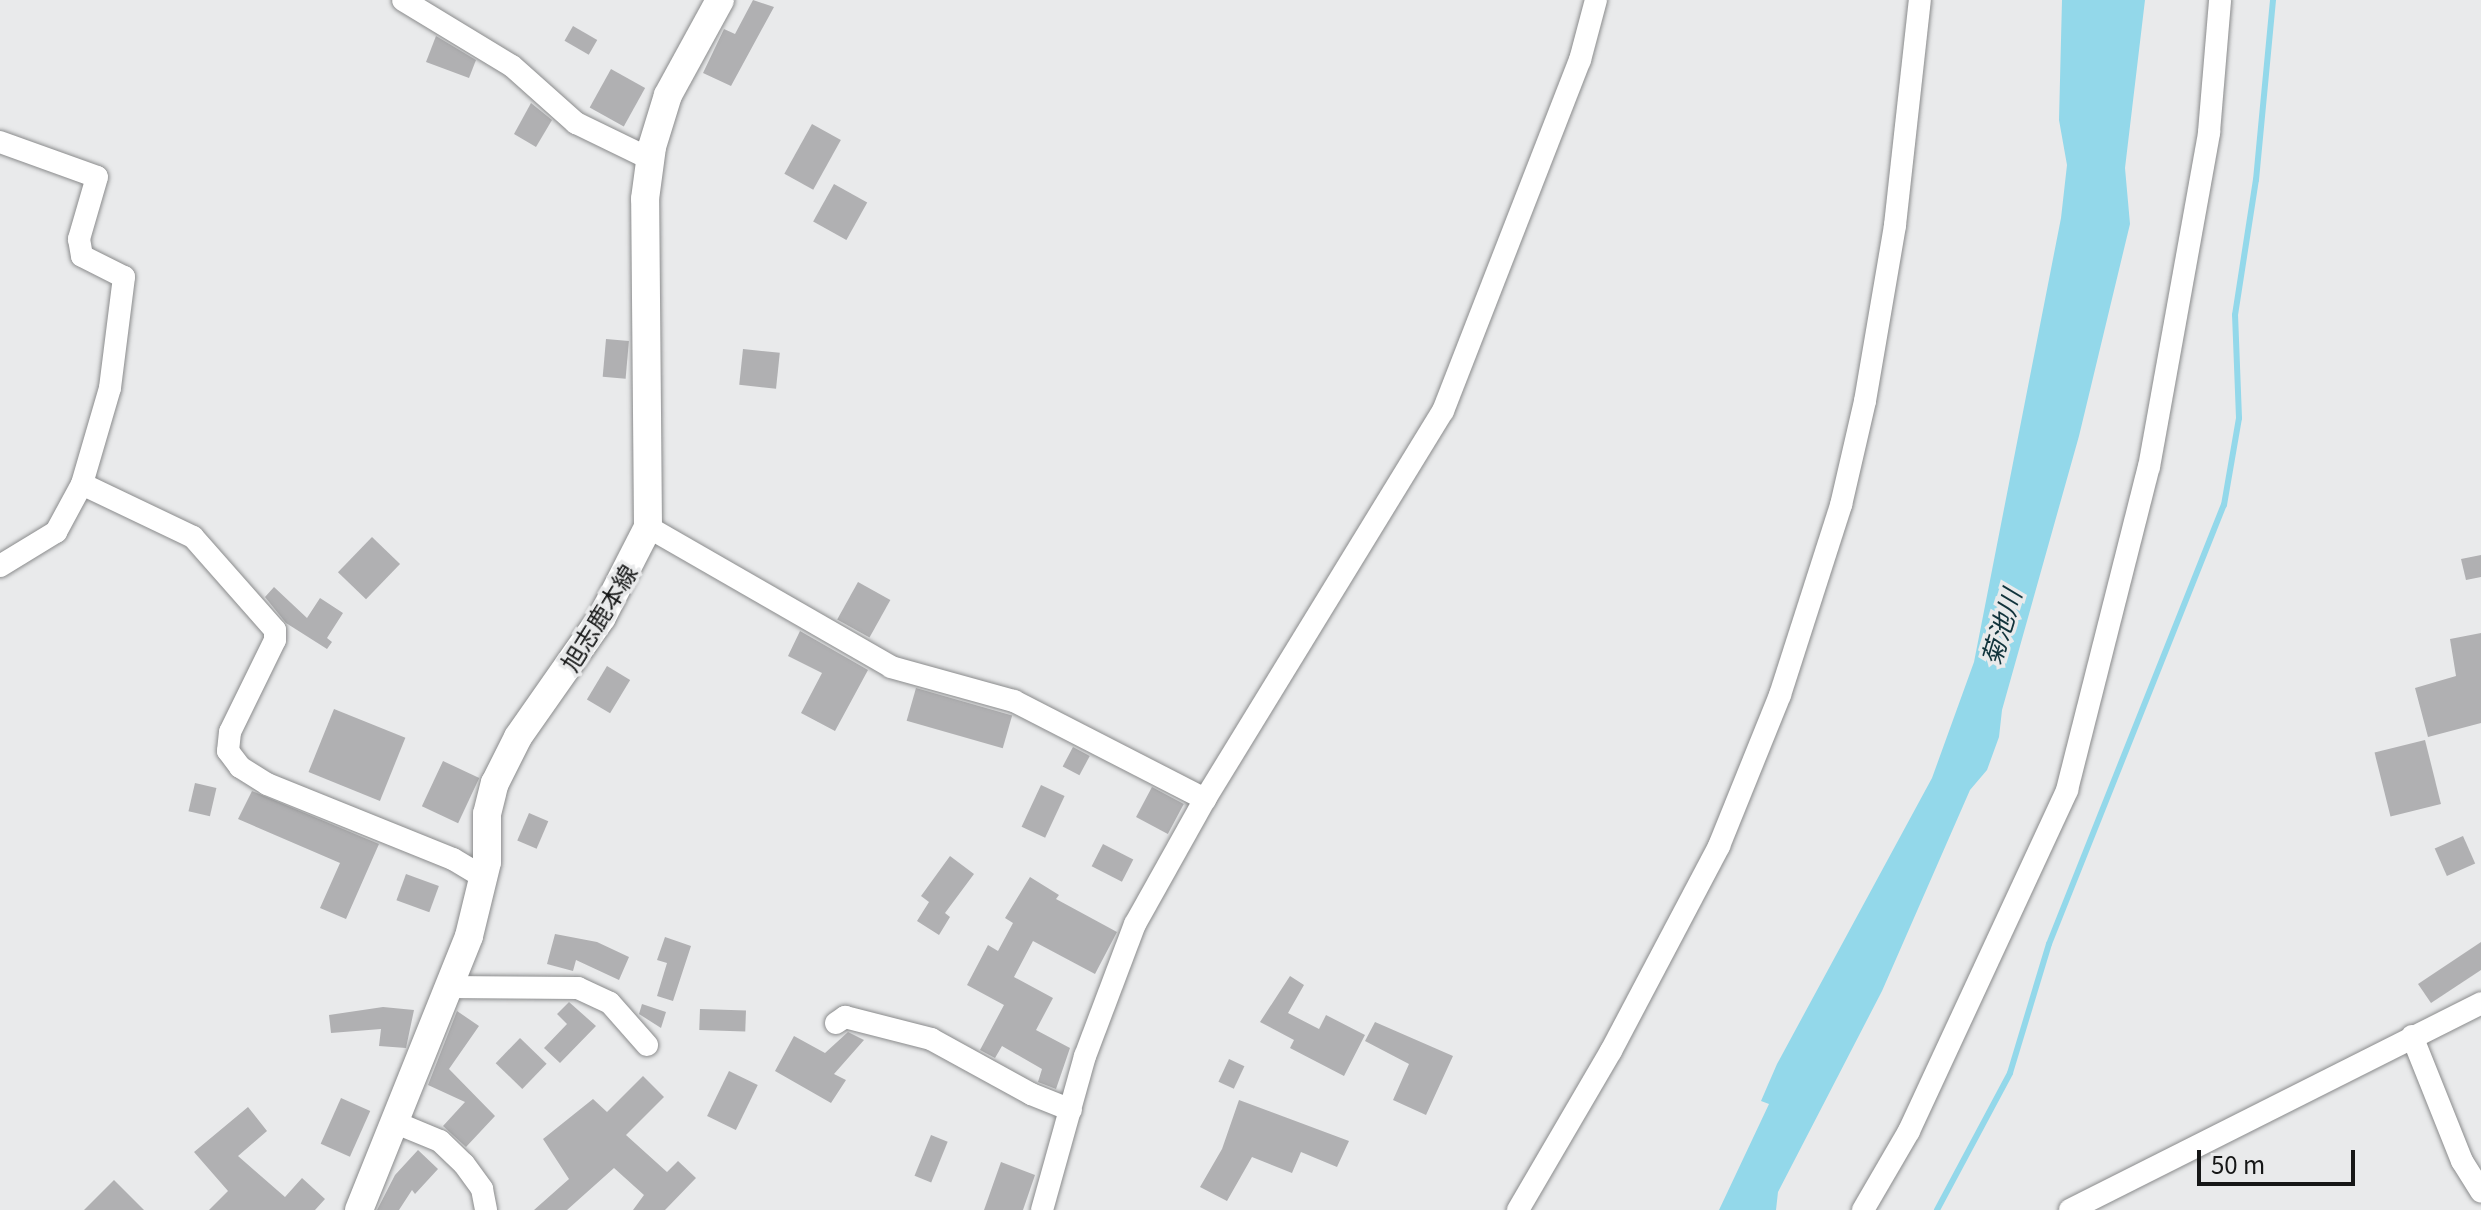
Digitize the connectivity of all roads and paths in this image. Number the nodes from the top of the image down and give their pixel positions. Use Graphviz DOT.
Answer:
graph roads {
  1 [pos="403,0"];
  2 [pos="720,0"];
  3 [pos="1596,0"];
  4 [pos="1920,0"];
  5 [pos="2220,0"];
  6 [pos="0,142"];
  7 [pos="650,159"];
  8 [pos="82,484"];
  9 [pos="648,527"];
  10 [pos="0,566"];
  11 [pos="1205,799"];
  12 [pos="483,877"];
  13 [pos="447,987"];
  14 [pos="2481,1003"];
  15 [pos="836,1023"];
  16 [pos="2412,1036"];
  17 [pos="647,1045"];
  18 [pos="1071,1110"];
  19 [pos="394,1122"];
  20 [pos="2481,1192"];
  21 [pos="359,1210"];
  22 [pos="486,1210"];
  23 [pos="1042,1210"];
  24 [pos="1518,1210"];
  25 [pos="1863,1210"];
  26 [pos="2070,1210"];
  1 -- 7 [label="street"];
  2 -- 7 [label="main road, 旭志鹿本線"];
  3 -- 11 [label="street"];
  4 -- 24 [label="street"];
  5 -- 25 [label="street"];
  6 -- 8 [label="street"];
  7 -- 9 [label="main road, 旭志鹿本線"];
  8 -- 10 [label="street"];
  8 -- 12 [label="street"];
  9 -- 11 [label="street"];
  9 -- 12 [label="main road, 旭志鹿本線"];
  11 -- 18 [label="street"];
  12 -- 13 [label="main road, 旭志鹿本線"];
  13 -- 17 [label="street"];
  13 -- 19 [label="main road, 旭志鹿本線"];
  14 -- 16 [label="street"];
  15 -- 18 [label="street"];
  16 -- 20 [label="street"];
  16 -- 26 [label="street"];
  18 -- 23 [label="street"];
  19 -- 21 [label="main road, 旭志鹿本線"];
  19 -- 22 [label="street"];
}
